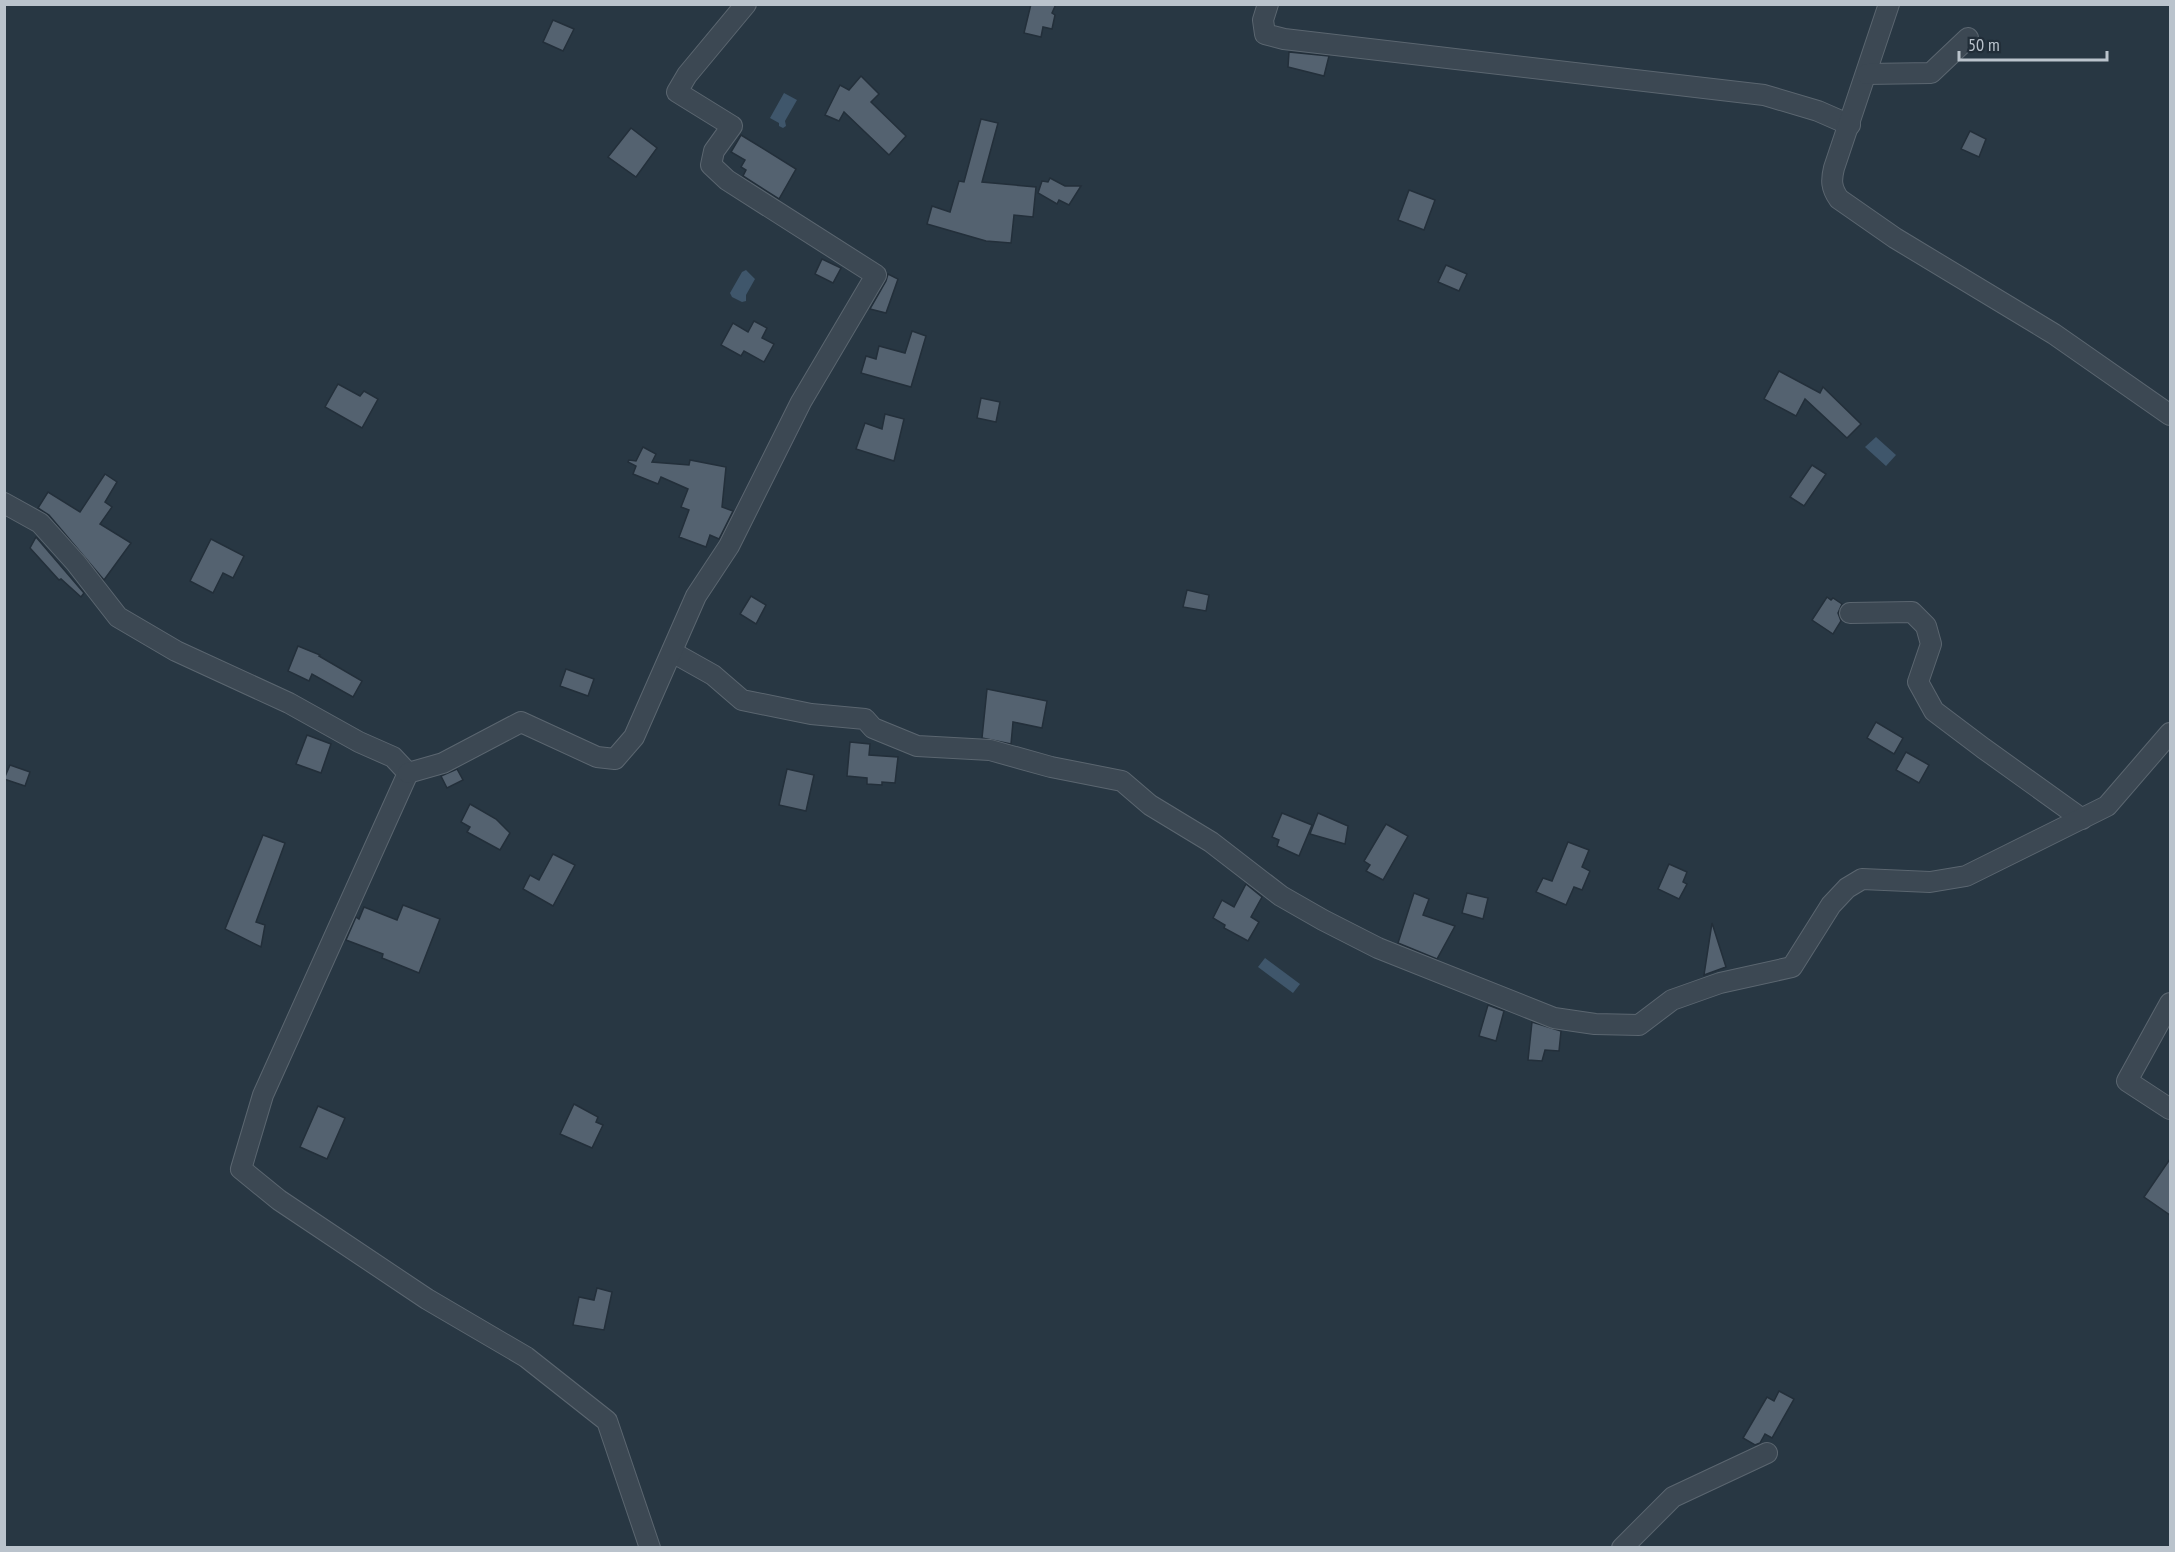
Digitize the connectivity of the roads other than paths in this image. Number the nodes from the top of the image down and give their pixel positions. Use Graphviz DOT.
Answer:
graph roads {
  1 [pos="746,4"];
  2 [pos="1268,4"];
  3 [pos="1889,4"];
  4 [pos="1968,38"];
  5 [pos="1867,74"];
  6 [pos="1850,125"];
  7 [pos="2170,415"];
  8 [pos="4,503"];
  9 [pos="1850,613"];
  10 [pos="672,652"];
  11 [pos="2170,733"];
  12 [pos="408,773"];
  13 [pos="2082,819"];
  14 [pos="2170,1003"];
  15 [pos="2170,1109"];
  16 [pos="1767,1453"];
  17 [pos="650,1548"];
  18 [pos="1622,1548"];
  1 -- 10 [label="street"];
  2 -- 6 [label="street"];
  3 -- 5 [label="street"];
  4 -- 5 [label="street"];
  5 -- 6 [label="street"];
  6 -- 7 [label="street"];
  8 -- 12 [label="street"];
  9 -- 13 [label="street"];
  10 -- 12 [label="street"];
  10 -- 13 [label="street"];
  11 -- 13 [label="street"];
  12 -- 17 [label="street"];
  14 -- 15 [label="street"];
  16 -- 18 [label="street"];
}
